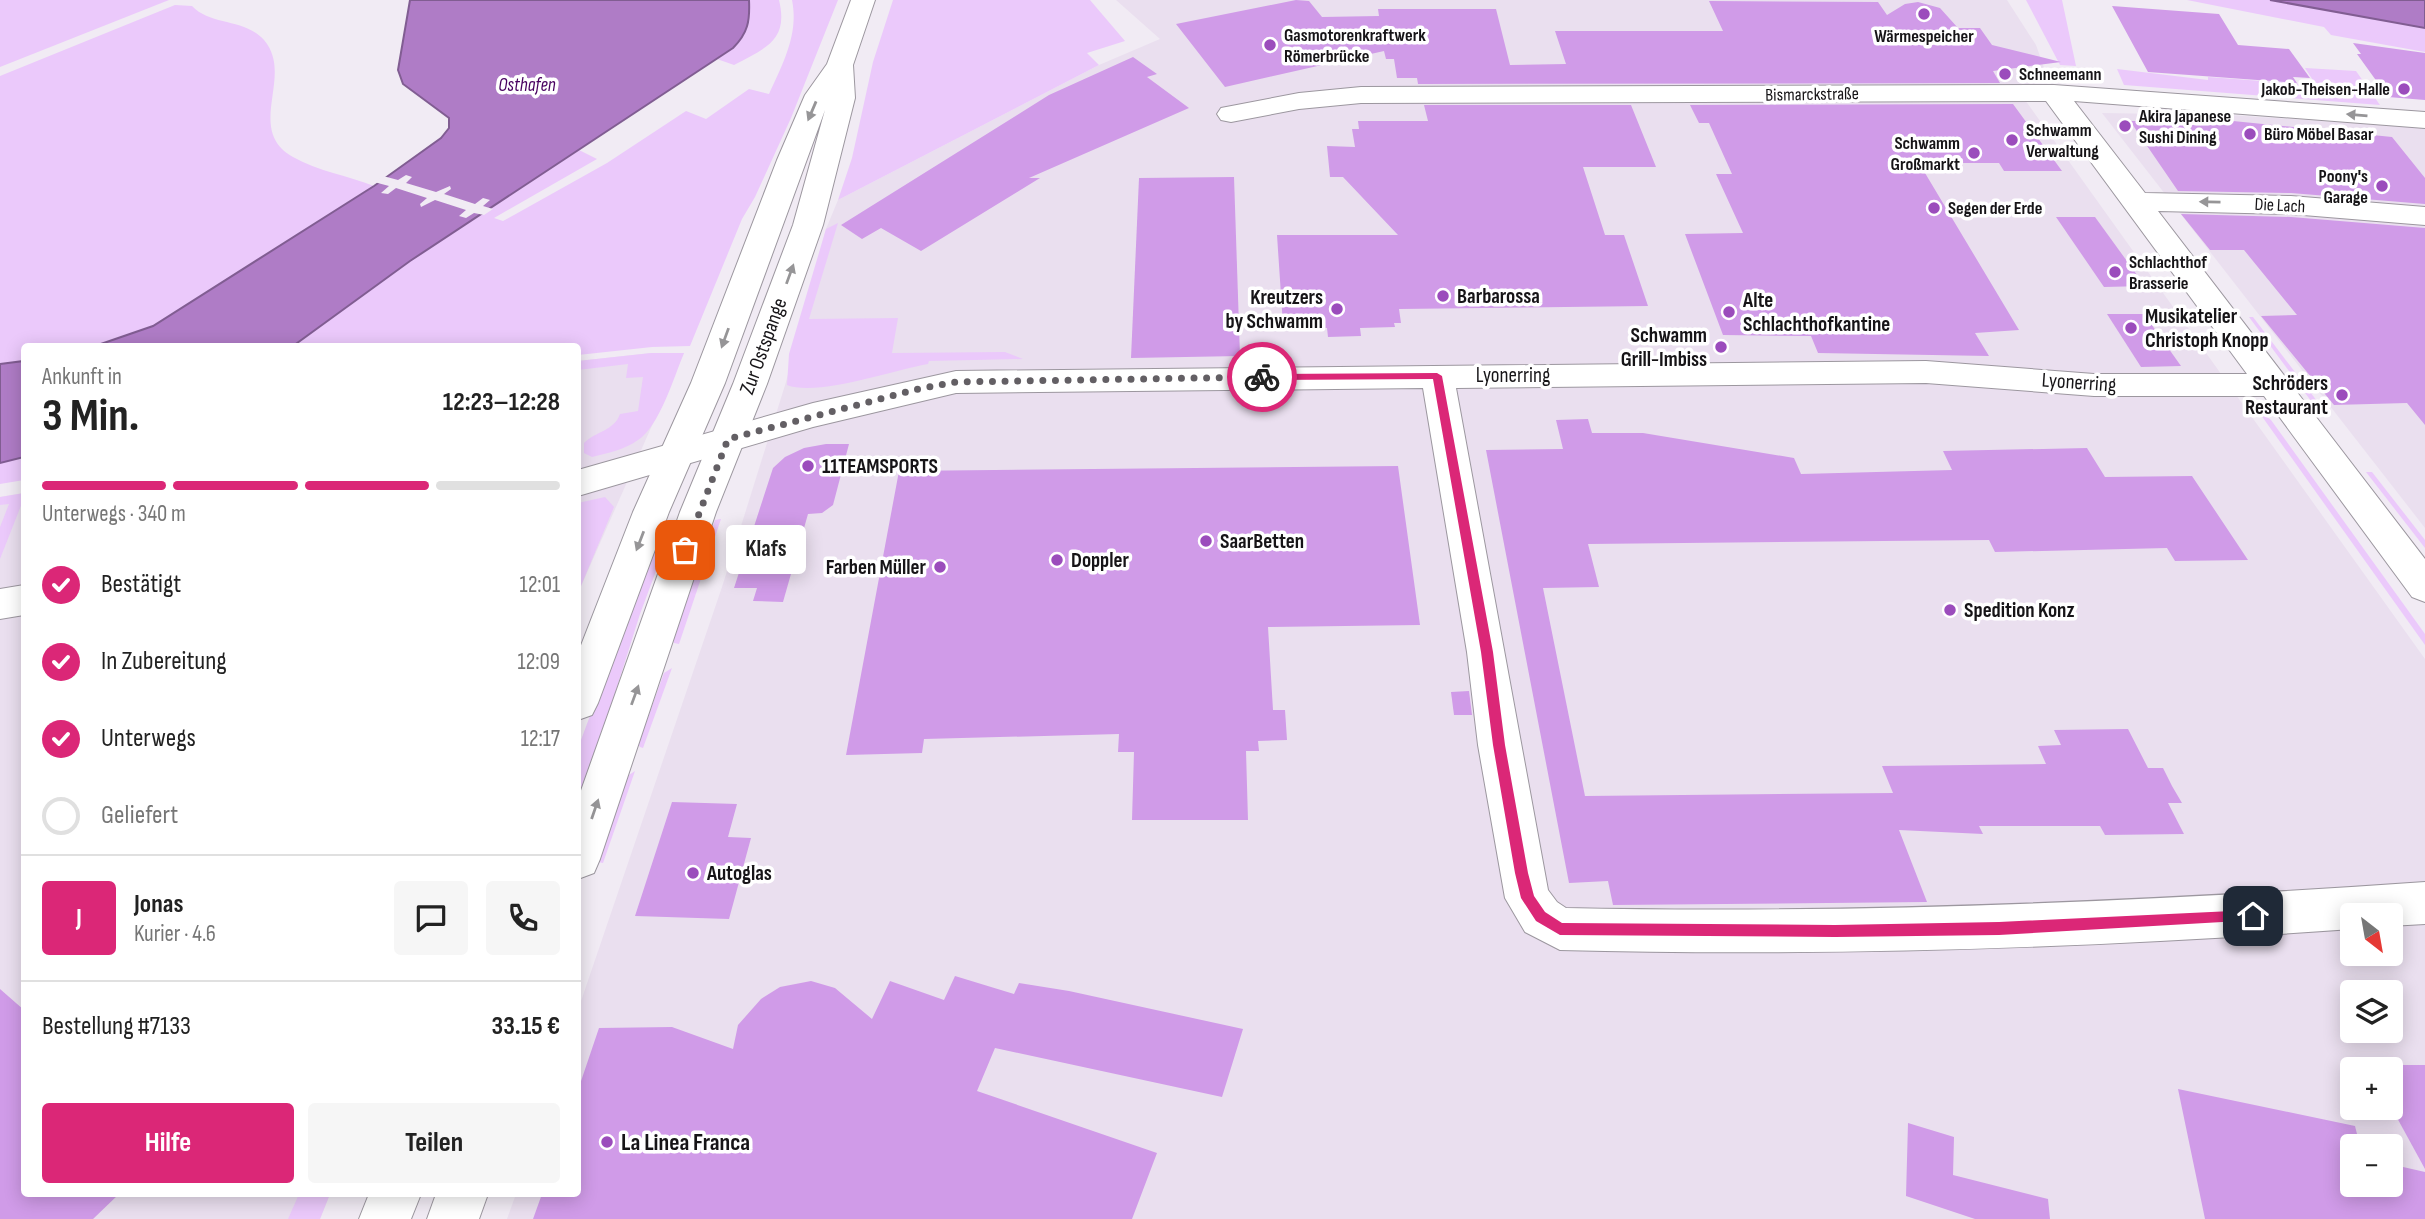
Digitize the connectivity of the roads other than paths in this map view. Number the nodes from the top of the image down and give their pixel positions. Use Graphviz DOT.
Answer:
graph roads {
  1 [pos="863,0"];
  2 [pos="840,65"];
  3 [pos="2054,93"];
  4 [pos="2425,120"];
  5 [pos="1254,135"];
  6 [pos="2134,202"];
  7 [pos="2425,216"];
  8 [pos="1437,376"];
  9 [pos="2273,385"];
  10 [pos="728,439"];
  11 [pos="675,455"];
  12 [pos="581,482"];
  13 [pos="2425,587"];
  14 [pos="21,600"];
  15 [pos="0,604"];
  16 [pos="581,696"];
  17 [pos="581,850"];
  18 [pos="2425,904"];
  19 [pos="394,1197"];
  20 [pos="461,1197"];
  21 [pos="385,1219"];
  22 [pos="453,1219"];
  1 -- 2 [label="street, Zur Ostspange"];
  10 -- 2 [label="street, Zur Ostspange, one-way"];
  2 -- 11 [label="street, Zur Ostspange, one-way"];
  4 -- 3 [label="street, Bismarckstraße, one-way"];
  3 -- 5 [label="street, Bismarckstraße"];
  3 -- 6 [label="street"];
  7 -- 6 [label="street, Die Lach, one-way"];
  6 -- 9 [label="street"];
  8 -- 9 [label="street, Lyonerring"];
  8 -- 10 [label="street, Lyonerring"];
  8 -- 18 [label="street"];
  9 -- 13 [label="street"];
  10 -- 11 [label="street, Lyonerring"];
  17 -- 10 [label="street, Zur Ostspange, one-way"];
  11 -- 12 [label="street, Lyonerring"];
  11 -- 16 [label="street, Zur Ostspange, one-way"];
  14 -- 15 [label="street"];
  19 -- 21 [label="street"];
  20 -- 22 [label="street"];
}
